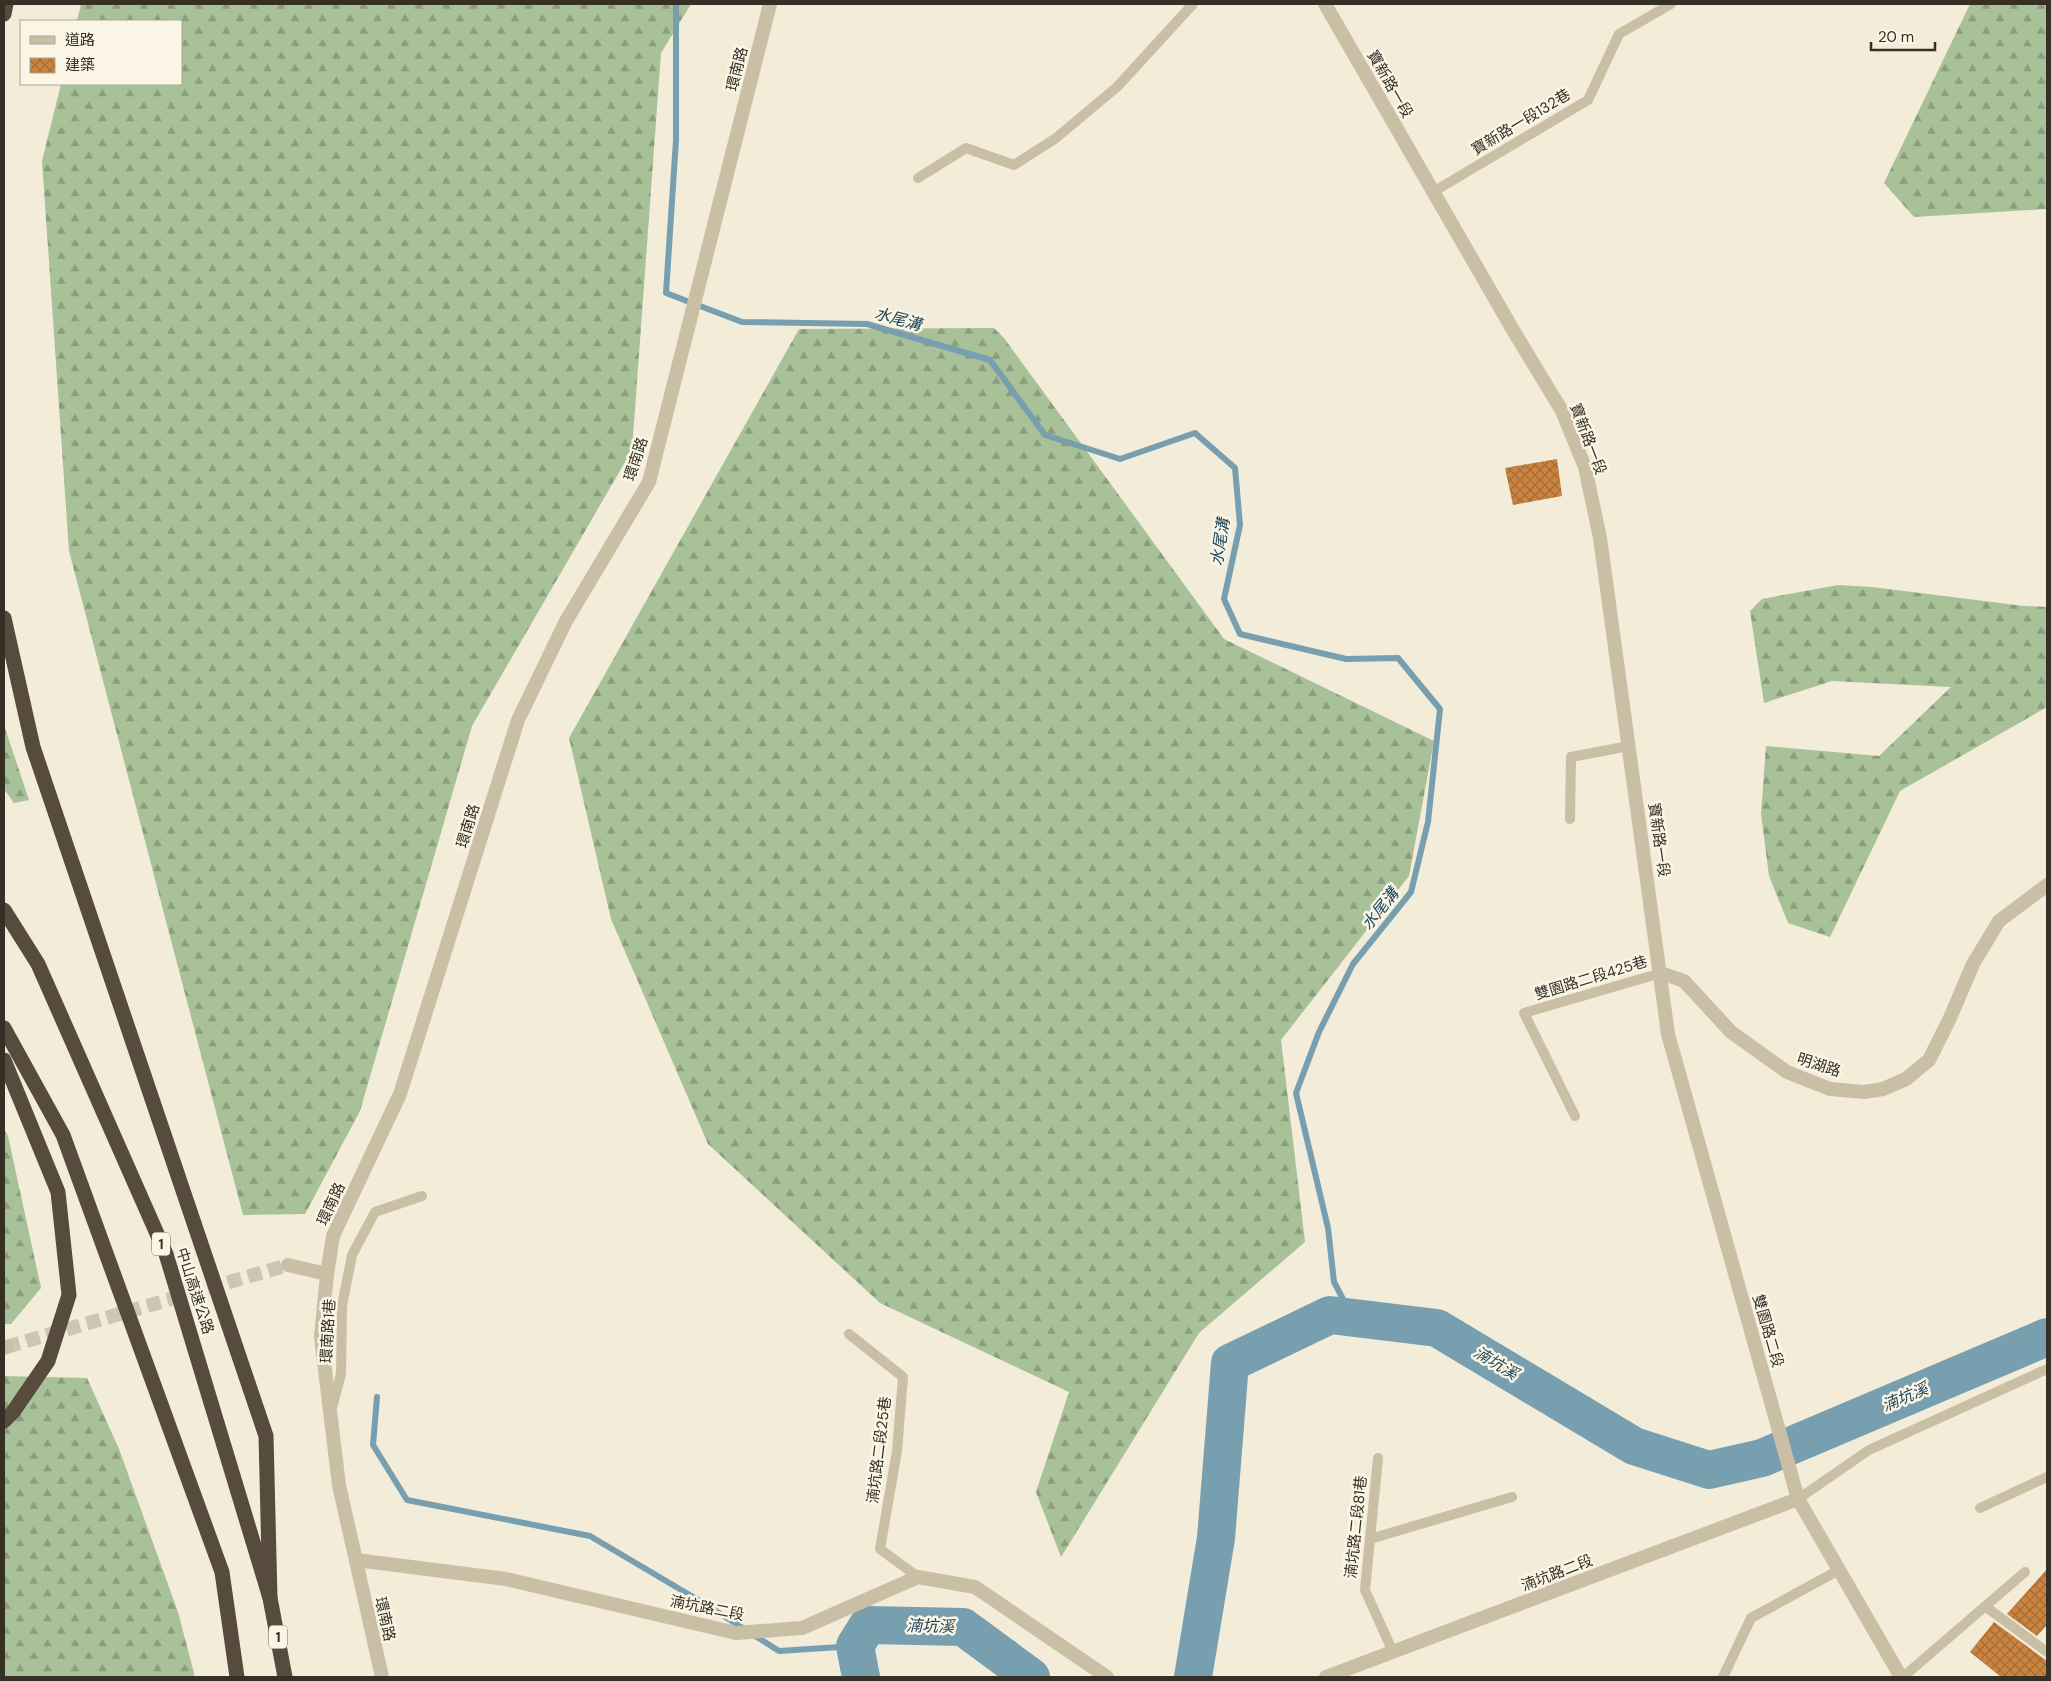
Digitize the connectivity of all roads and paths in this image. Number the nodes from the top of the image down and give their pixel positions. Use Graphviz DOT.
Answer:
graph roads {
  1 [pos="6,4"];
  2 [pos="770,4"];
  3 [pos="1193,4"];
  4 [pos="1325,4"];
  5 [pos="1671,4"];
  6 [pos="4,14"];
  7 [pos="918,178"];
  8 [pos="1433,192"];
  9 [pos="4,618"];
  10 [pos="1629,746"];
  11 [pos="1570,819"];
  12 [pos="2047,885"];
  13 [pos="4,910"];
  14 [pos="1661,973"];
  15 [pos="4,1028"];
  16 [pos="4,1060"];
  17 [pos="1575,1116"];
  18 [pos="422,1196"];
  19 [pos="288,1265"];
  20 [pos="327,1274"];
  21 [pos="848,1334"];
  22 [pos="2047,1369"];
  23 [pos="330,1416"];
  24 [pos="4,1421"];
  25 [pos="1378,1458"];
  26 [pos="2047,1477"];
  27 [pos="1512,1498"];
  28 [pos="1798,1499"];
  29 [pos="1980,1508"];
  30 [pos="1370,1539"];
  31 [pos="356,1560"];
  32 [pos="1839,1570"];
  33 [pos="2025,1572"];
  34 [pos="918,1577"];
  35 [pos="270,1598"];
  36 [pos="1986,1607"];
  37 [pos="1393,1652"];
  38 [pos="2047,1652"];
  39 [pos="1333,1676"];
  40 [pos="237,1677"];
  41 [pos="285,1677"];
  42 [pos="382,1677"];
  43 [pos="1107,1677"];
  44 [pos="1723,1677"];
  45 [pos="1902,1677"];
  1 -- 6 [label="highway"];
  2 -- 20 [label="street, 環南路"];
  3 -- 7 [label="lane"];
  4 -- 8 [label="street, 寶新路一段"];
  5 -- 8 [label="lane, 寶新路一段132巷"];
  8 -- 10 [label="street, 寶新路一段"];
  9 -- 35 [label="highway"];
  10 -- 11 [label="lane"];
  10 -- 14 [label="street, 寶新路一段"];
  12 -- 14 [label="street, 明湖路"];
  13 -- 35 [label="highway, 中山高速公路 / 1"];
  14 -- 17 [label="lane, 雙園路二段425巷"];
  14 -- 28 [label="street, 雙園路二段"];
  15 -- 40 [label="highway"];
  16 -- 24 [label="highway, bridge"];
  18 -- 23 [label="lane, 環南路1巷"];
  19 -- 20 [label="street"];
  20 -- 23 [label="street, 環南路"];
  21 -- 34 [label="lane, 湳坑路二段25巷"];
  22 -- 28 [label="lane"];
  23 -- 31 [label="street, 環南路"];
  25 -- 30 [label="lane, 湳坑路二段81巷"];
  26 -- 29 [label="lane"];
  27 -- 30 [label="lane"];
  28 -- 32 [label="street, 雙園路二段"];
  28 -- 37 [label="street, 湳坑路二段"];
  30 -- 37 [label="lane, 湳坑路二段81巷"];
  31 -- 34 [label="street, 湳坑路二段"];
  31 -- 42 [label="street, 環南路"];
  32 -- 44 [label="lane"];
  32 -- 45 [label="street, 雙園路二段"];
  33 -- 36 [label="lane"];
  34 -- 43 [label="street"];
  35 -- 41 [label="highway, 中山高速公路 / 1"];
  36 -- 38 [label="lane"];
  36 -- 45 [label="lane"];
  37 -- 39 [label="street, 湳坑路二段"];
}
